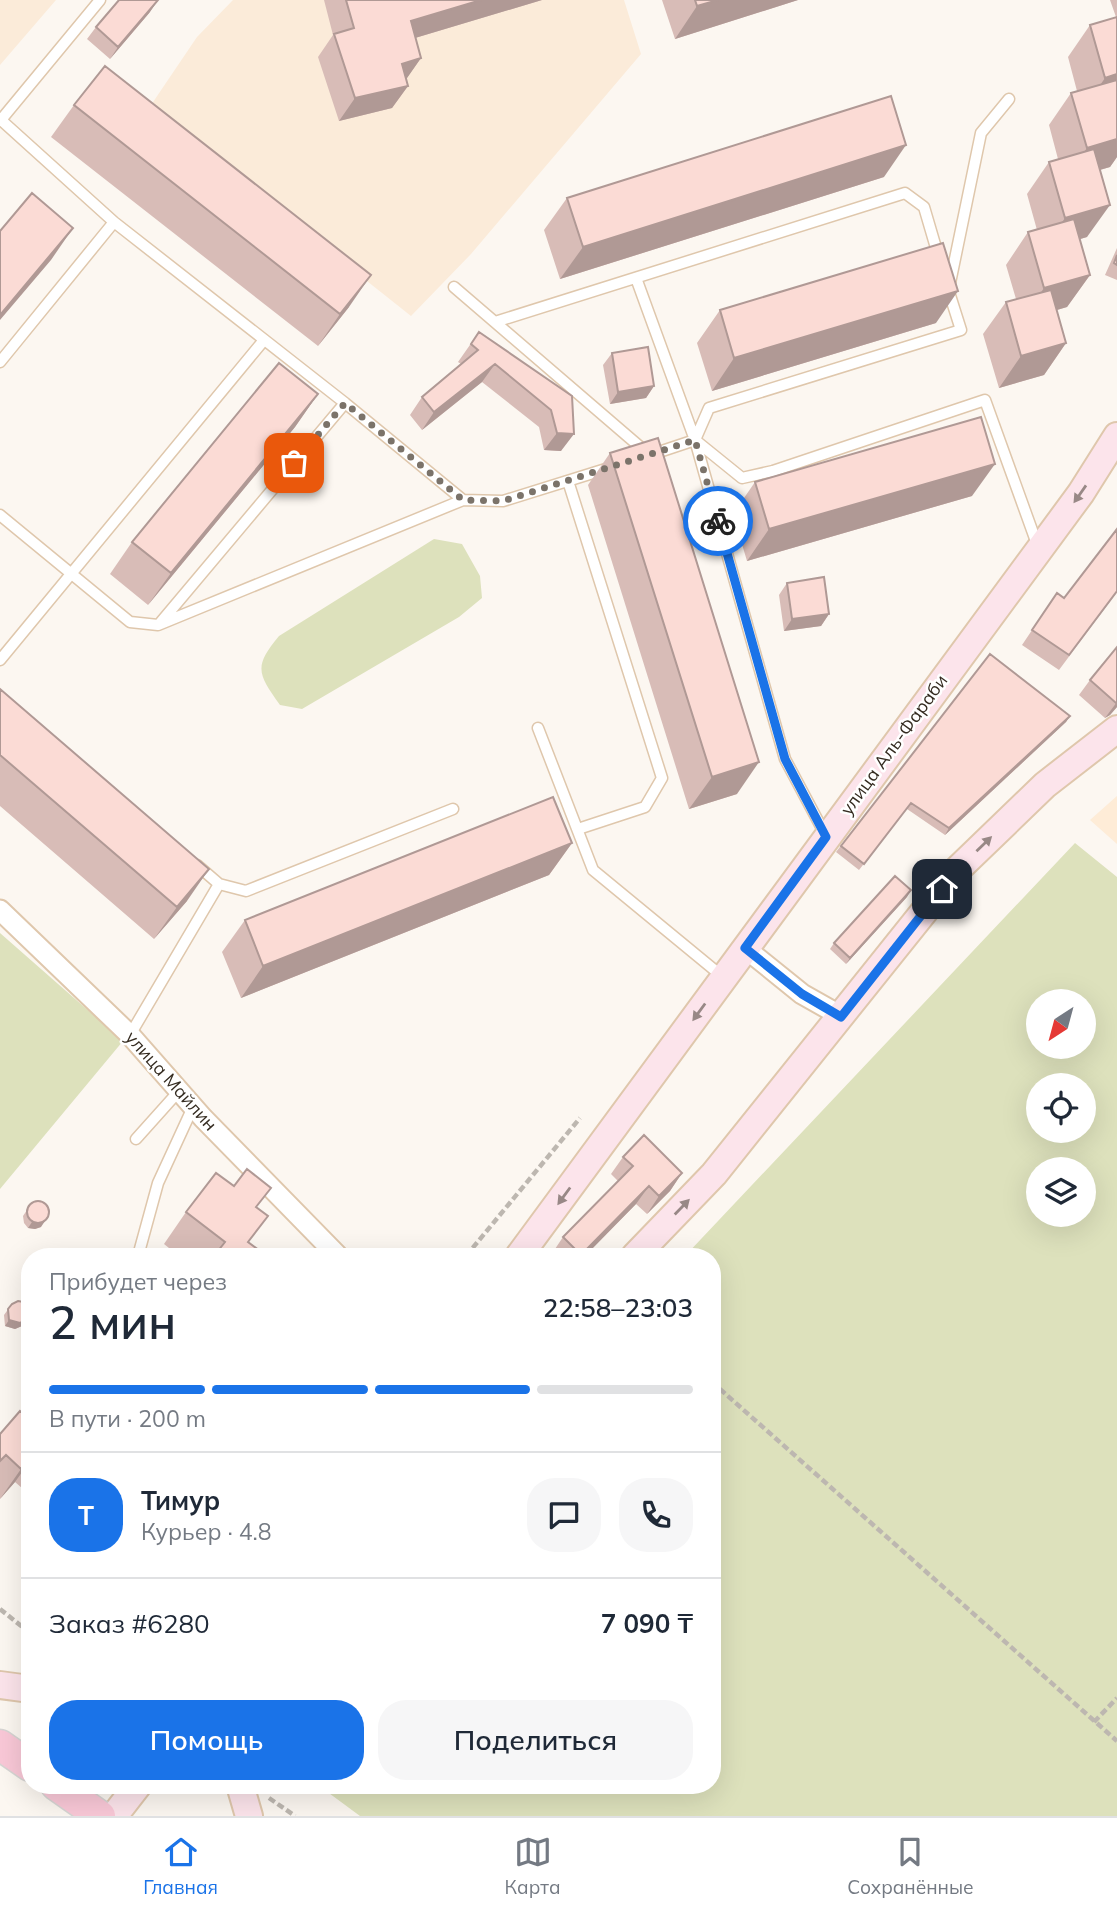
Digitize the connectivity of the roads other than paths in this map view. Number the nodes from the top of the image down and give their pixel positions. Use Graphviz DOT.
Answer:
graph roads {
  1 [pos="100,0"];
  2 [pos="1009,99"];
  3 [pos="0,120"];
  4 [pos="114,222"];
  5 [pos="636,278"];
  6 [pos="454,287"];
  7 [pos="949,291"];
  8 [pos="495,322"];
  9 [pos="264,340"];
  10 [pos="0,362"];
  11 [pos="345,403"];
  12 [pos="1117,436"];
  13 [pos="695,440"];
  14 [pos="649,455"];
  15 [pos="638,459"];
  16 [pos="614,466"];
  17 [pos="568,481"];
  18 [pos="463,500"];
  19 [pos="0,515"];
  20 [pos="1039,548"];
  21 [pos="70,573"];
  22 [pos="158,625"];
  23 [pos="0,660"];
  24 [pos="538,728"];
  25 [pos="1117,729"];
  26 [pos="453,809"];
  27 [pos="578,829"];
  28 [pos="826,837"];
  29 [pos="188,857"];
  30 [pos="219,884"];
  31 [pos="0,910"];
  32 [pos="745,948"];
  33 [pos="724,978"];
  34 [pos="841,1017"];
  35 [pos="130,1035"];
  36 [pos="179,1091"];
  37 [pos="194,1107"];
  38 [pos="136,1139"];
  39 [pos="140,1248"];
  40 [pos="330,1248"];
  41 [pos="532,1248"];
  42 [pos="643,1248"];
  43 [pos="0,1685"];
  44 [pos="21,1688"];
  45 [pos="0,1745"];
  46 [pos="21,1760"];
  47 [pos="69,1794"];
  48 [pos="131,1794"];
  49 [pos="242,1794"];
  50 [pos="100,1816"];
  51 [pos="114,1816"];
  52 [pos="248,1816"];
  1 -- 3 [label="lane"];
  2 -- 7 [label="lane"];
  3 -- 4 [label="lane"];
  4 -- 9 [label="lane"];
  4 -- 10 [label="lane"];
  5 -- 7 [label="lane"];
  5 -- 8 [label="lane"];
  5 -- 13 [label="lane"];
  6 -- 8 [label="lane"];
  7 -- 13 [label="lane"];
  8 -- 14 [label="lane"];
  9 -- 11 [label="lane"];
  9 -- 21 [label="lane"];
  11 -- 18 [label="lane"];
  11 -- 22 [label="lane"];
  12 -- 20 [label="main road, улица Аль-Фараби, one-way"];
  13 -- 14 [label="lane"];
  13 -- 20 [label="lane"];
  13 -- 28 [label="lane"];
  14 -- 15 [label="lane"];
  16 -- 17 [label="lane"];
  17 -- 18 [label="lane"];
  17 -- 27 [label="lane"];
  18 -- 22 [label="lane"];
  19 -- 21 [label="lane"];
  20 -- 28 [label="main road, улица Аль-Фараби"];
  21 -- 22 [label="lane"];
  21 -- 23 [label="lane"];
  24 -- 27 [label="lane"];
  34 -- 25 [label="main road, one-way"];
  26 -- 30 [label="lane"];
  27 -- 33 [label="lane"];
  28 -- 32 [label="main road, улица Аль-Фараби"];
  29 -- 30 [label="lane"];
  30 -- 35 [label="lane"];
  31 -- 35 [label="street, улица Майлин"];
  32 -- 33 [label="main road, улица Аль-Фараби"];
  32 -- 34 [label="street"];
  33 -- 41 [label="main road, улица Аль-Фараби, one-way"];
  42 -- 34 [label="main road, one-way"];
  35 -- 36 [label="street, улица Майлин"];
  36 -- 37 [label="street, улица Майлин"];
  36 -- 38 [label="lane"];
  37 -- 39 [label="lane"];
  37 -- 40 [label="street, улица Майлин"];
  43 -- 44 [label="main road"];
  45 -- 46 [label="main road"];
  47 -- 50 [label="main road"];
  48 -- 51 [label="main road"];
  49 -- 52 [label="main road"];
}
